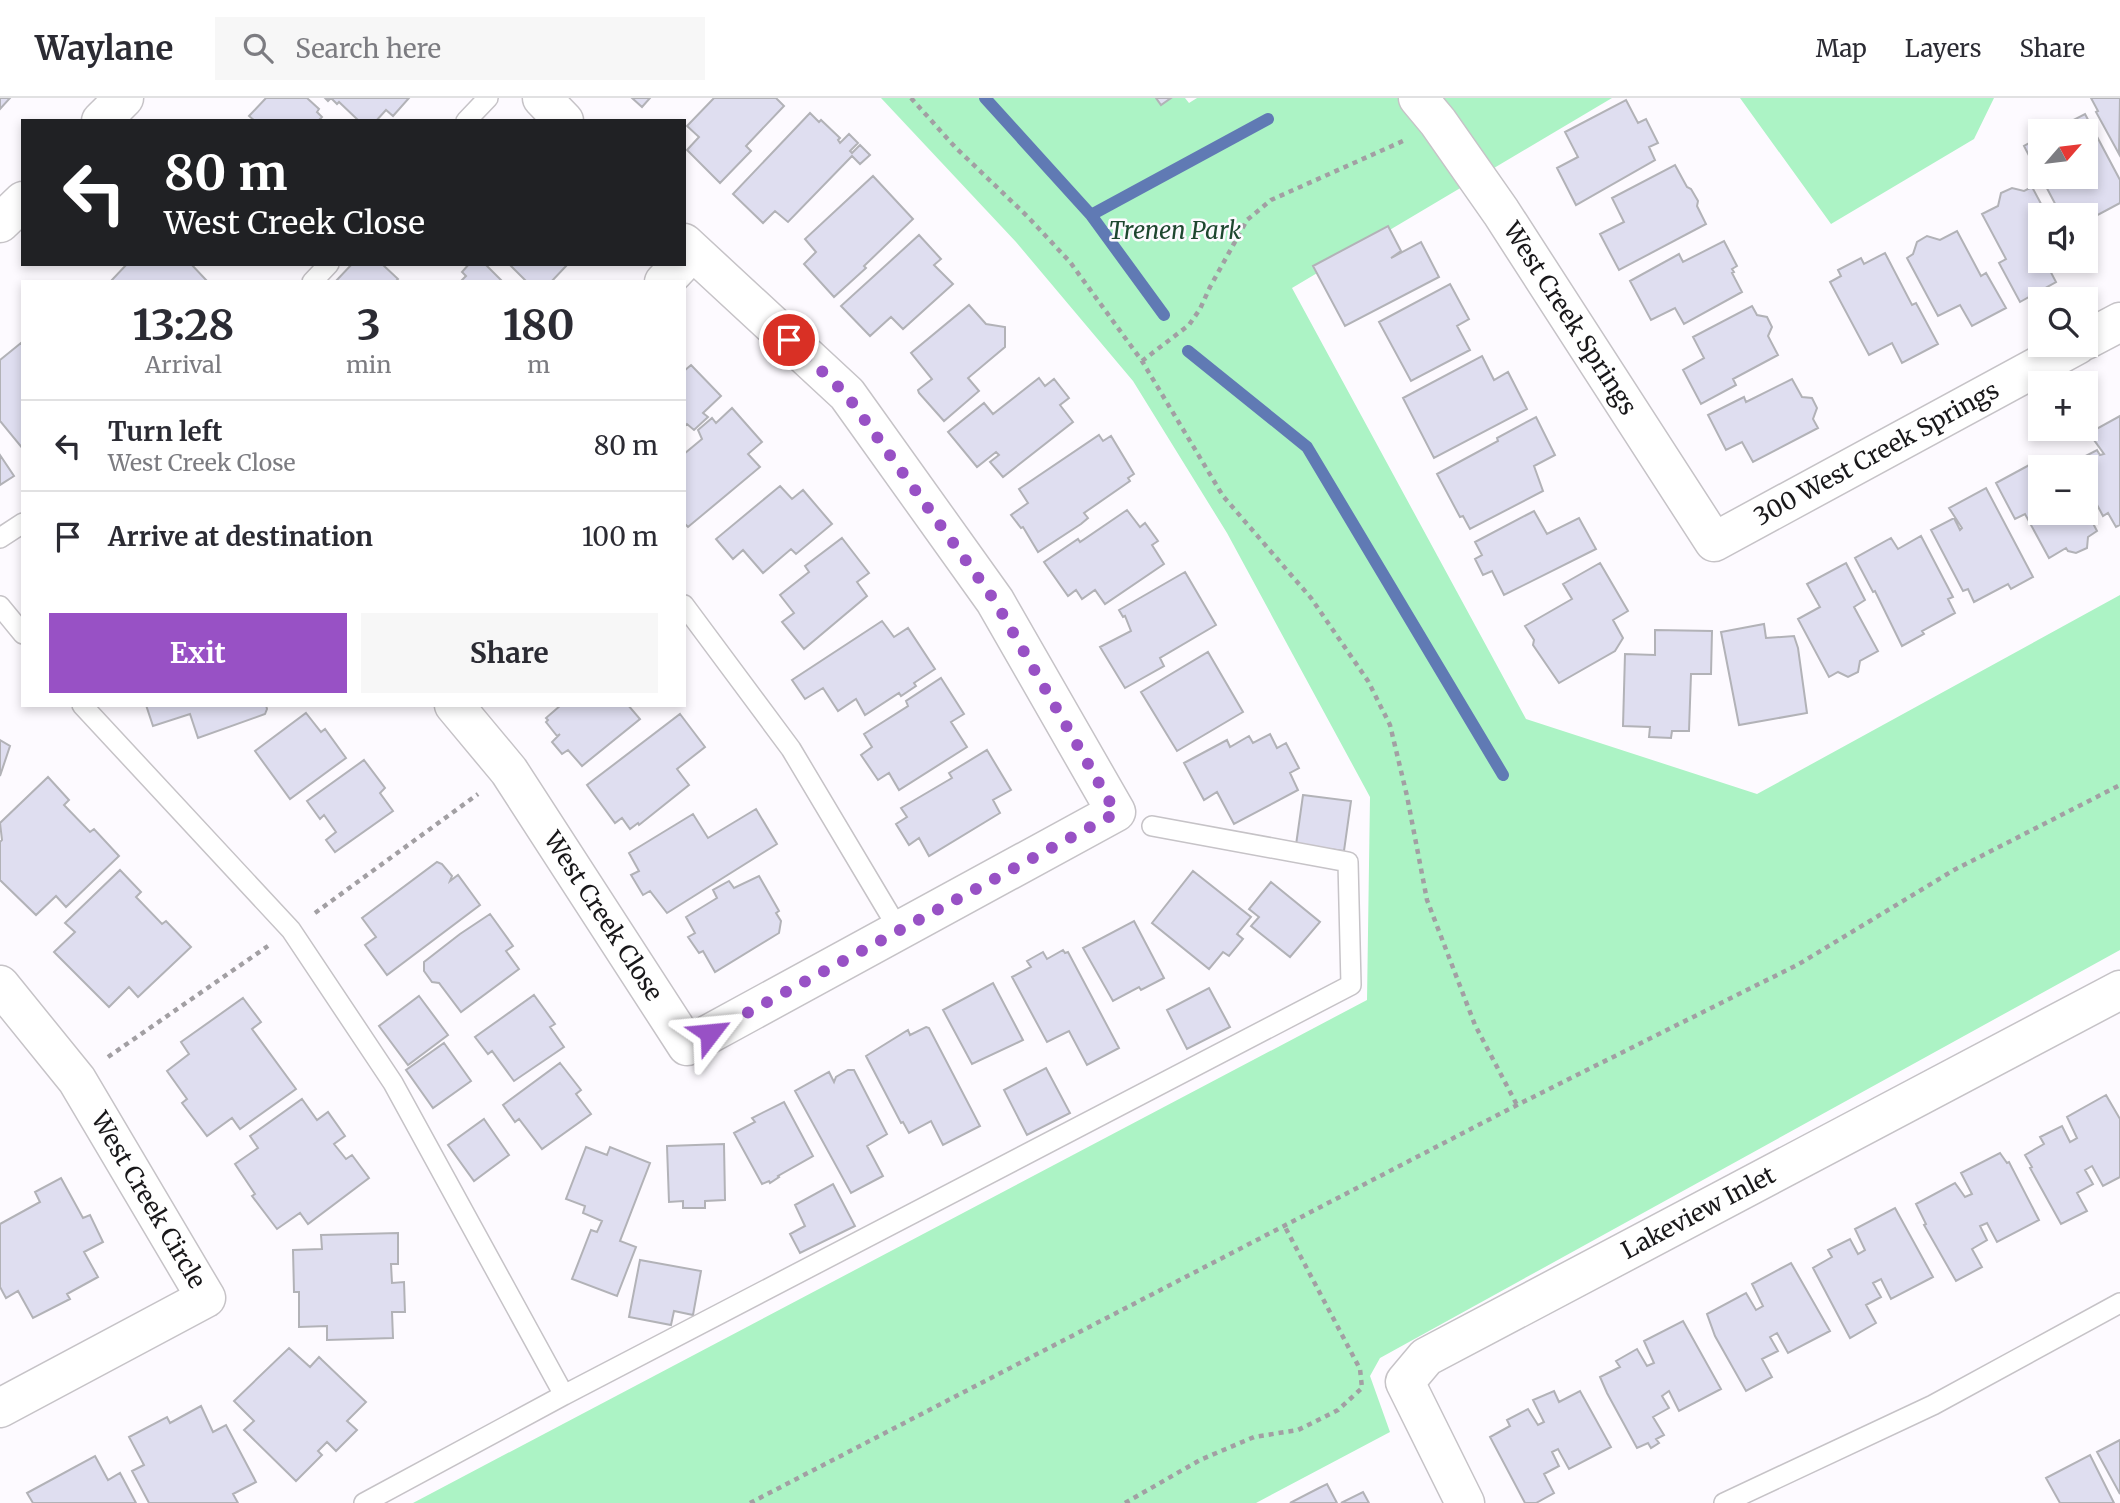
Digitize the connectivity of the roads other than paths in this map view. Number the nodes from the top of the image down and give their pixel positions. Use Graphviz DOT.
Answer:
graph roads {
  1 [pos="124,98"];
  2 [pos="488,98"];
  3 [pos="542,98"];
  4 [pos="1418,98"];
  5 [pos="104,119"];
  6 [pos="468,119"];
  7 [pos="562,119"];
  8 [pos="21,203"];
  9 [pos="0,223"];
  10 [pos="686,256"];
  11 [pos="327,266"];
  12 [pos="676,266"];
  13 [pos="314,280"];
  14 [pos="666,280"];
  15 [pos="2120,322"];
  16 [pos="2098,334"];
  17 [pos="2055,357"];
  18 [pos="21,524"];
  19 [pos="0,538"];
  20 [pos="1714,542"];
  21 [pos="0,606"];
  22 [pos="686,608"];
  23 [pos="21,632"];
  24 [pos="84,707"];
  25 [pos="456,707"];
  26 [pos="1152,826"];
  27 [pos="899,930"];
  28 [pos="0,985"];
  29 [pos="2120,990"];
  30 [pos="2120,1303"];
  31 [pos="564,1395"];
  32 [pos="0,1408"];
  33 [pos="364,1503"];
  34 [pos="1465,1503"];
  35 [pos="1724,1503"];
  1 -- 5 [label="street"];
  2 -- 6 [label="lane"];
  3 -- 7 [label="street"];
  4 -- 20 [label="street, West Creek Springs"];
  8 -- 9 [label="street"];
  10 -- 27 [label="street, West Creek Close"];
  11 -- 13 [label="lane"];
  12 -- 14 [label="street, West Creek Close"];
  15 -- 16 [label="street"];
  17 -- 20 [label="street, 300 West Creek Springs"];
  18 -- 19 [label="lane"];
  21 -- 23 [label="lane"];
  22 -- 27 [label="lane"];
  24 -- 31 [label="lane"];
  25 -- 27 [label="street, West Creek Close"];
  26 -- 31 [label="lane"];
  28 -- 32 [label="street, West Creek Circle"];
  29 -- 34 [label="street, Lakeview Inlet"];
  30 -- 35 [label="lane"];
  31 -- 33 [label="lane"];
}
